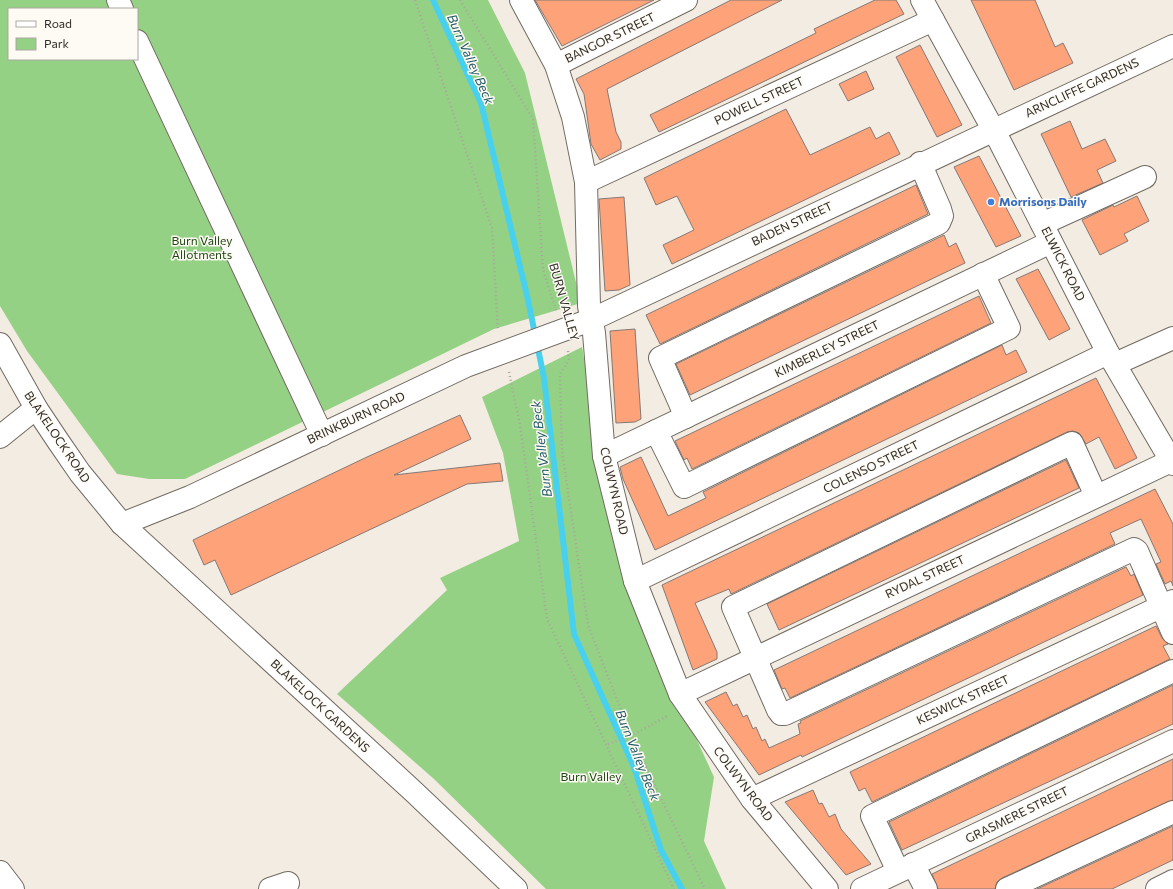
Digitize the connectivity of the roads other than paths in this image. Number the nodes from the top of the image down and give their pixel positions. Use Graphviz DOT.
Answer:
graph roads {
  1 [pos="520,0"];
  2 [pos="686,0"];
  3 [pos="922,0"];
  4 [pos="933,20"];
  5 [pos="138,43"];
  6 [pos="1173,46"];
  7 [pos="556,65"];
  8 [pos="992,130"];
  9 [pos="920,164"];
  10 [pos="1145,177"];
  11 [pos="586,182"];
  12 [pos="1047,233"];
  13 [pos="983,274"];
  14 [pos="592,319"];
  15 [pos="1173,338"];
  16 [pos="0,344"];
  17 [pos="1111,358"];
  18 [pos="36,408"];
  19 [pos="686,417"];
  20 [pos="656,431"];
  21 [pos="322,435"];
  22 [pos="0,437"];
  23 [pos="604,456"];
  24 [pos="1172,462"];
  25 [pos="1096,496"];
  26 [pos="122,524"];
  27 [pos="634,581"];
  28 [pos="1167,604"];
  29 [pos="1173,633"];
  30 [pos="756,658"];
  31 [pos="1173,671"];
  32 [pos="683,700"];
  33 [pos="1173,741"];
  34 [pos="752,799"];
  35 [pos="1173,812"];
  36 [pos="906,868"];
  37 [pos="0,872"];
  38 [pos="1173,881"];
  39 [pos="14,889"];
  40 [pos="516,889"];
  41 [pos="827,889"];
  42 [pos="862,889"];
  43 [pos="926,889"];
  44 [pos="1007,889"];
  45 [pos="1157,889"];
  1 -- 7 [label="street, COLWYN ROAD"];
  2 -- 7 [label="street, BANGOR STREET"];
  3 -- 4 [label="street, ELWICK ROAD"];
  4 -- 8 [label="street, ELWICK ROAD"];
  4 -- 11 [label="street, POWELL STREET"];
  5 -- 21 [label="street"];
  6 -- 8 [label="street, ARNCLIFFE GARDENS"];
  7 -- 11 [label="street, COLWYN ROAD"];
  8 -- 9 [label="street, BADEN STREET"];
  8 -- 12 [label="street, ELWICK ROAD"];
  9 -- 14 [label="street, BADEN STREET"];
  9 -- 19 [label="street"];
  10 -- 12 [label="street, KIMBERLEY STREET"];
  11 -- 14 [label="street, COLWYN ROAD"];
  12 -- 13 [label="street, KIMBERLEY STREET"];
  12 -- 17 [label="street, ELWICK ROAD"];
  13 -- 19 [label="street, KIMBERLEY STREET"];
  13 -- 20 [label="street"];
  14 -- 21 [label="street, BRINKBURN ROAD"];
  14 -- 23 [label="street, COLWYN ROAD"];
  15 -- 17 [label="street, COLENSO STREET"];
  16 -- 18 [label="street, BLAKELOCK ROAD"];
  17 -- 24 [label="street, ELWICK ROAD"];
  17 -- 27 [label="street, COLENSO STREET"];
  18 -- 22 [label="street"];
  18 -- 26 [label="street, BLAKELOCK ROAD"];
  19 -- 20 [label="street, KIMBERLEY STREET"];
  20 -- 23 [label="street, KIMBERLEY STREET"];
  21 -- 26 [label="street, BRINKBURN ROAD"];
  23 -- 27 [label="street, COLWYN ROAD"];
  24 -- 25 [label="street, RYDAL STREET"];
  25 -- 30 [label="street, RYDAL STREET"];
  25 -- 30 [label="street"];
  26 -- 40 [label="street, BLAKELOCK GARDENS"];
  27 -- 32 [label="street, COLWYN ROAD"];
  28 -- 29 [label="street"];
  28 -- 30 [label="street"];
  28 -- 34 [label="street, KESWICK STREET"];
  30 -- 32 [label="street, RYDAL STREET"];
  31 -- 36 [label="street"];
  32 -- 34 [label="street, COLWYN ROAD"];
  33 -- 36 [label="street, GRASMERE STREET"];
  34 -- 41 [label="street, COLWYN ROAD"];
  35 -- 44 [label="street"];
  36 -- 42 [label="street, GRASMERE STREET"];
  36 -- 43 [label="street"];
  37 -- 39 [label="street"];
  38 -- 45 [label="street"];
}
